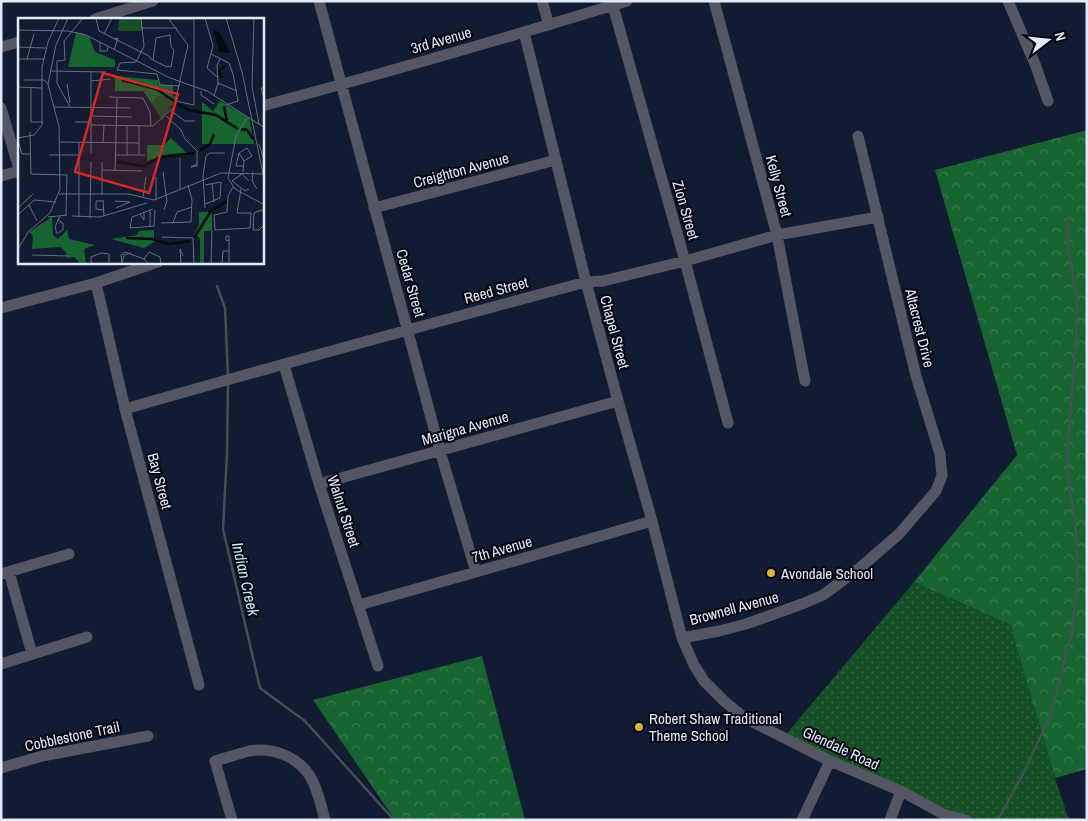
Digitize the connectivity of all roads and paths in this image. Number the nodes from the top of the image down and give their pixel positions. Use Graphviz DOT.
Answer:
graph roads {
  1 [pos="153,1"];
  2 [pos="319,1"];
  3 [pos="542,1"];
  4 [pos="627,1"];
  5 [pos="714,1"];
  6 [pos="1008,1"];
  7 [pos="613,6"];
  8 [pos="97,18"];
  9 [pos="548,25"];
  10 [pos="524,32"];
  11 [pos="18,42"];
  12 [pos="1,47"];
  13 [pos="342,84"];
  14 [pos="1048,101"];
  15 [pos="264,105"];
  16 [pos="1,108"];
  17 [pos="858,136"];
  18 [pos="556,160"];
  19 [pos="18,167"];
  20 [pos="18,170"];
  21 [pos="1,176"];
  22 [pos="374,208"];
  23 [pos="878,217"];
  24 [pos="777,235"];
  25 [pos="685,262"];
  26 [pos="152,264"];
  27 [pos="586,282"];
  28 [pos="96,283"];
  29 [pos="1,308"];
  30 [pos="408,329"];
  31 [pos="284,365"];
  32 [pos="805,381"];
  33 [pos="618,401"];
  34 [pos="125,409"];
  35 [pos="728,423"];
  36 [pos="440,450"];
  37 [pos="320,484"];
  38 [pos="913,518"];
  39 [pos="652,521"];
  40 [pos="69,554"];
  41 [pos="476,572"];
  42 [pos="5,573"];
  43 [pos="360,605"];
  44 [pos="87,637"];
  45 [pos="682,638"];
  46 [pos="32,654"];
  47 [pos="1,664"];
  48 [pos="378,666"];
  49 [pos="199,685"];
  50 [pos="148,736"];
  51 [pos="830,761"];
  52 [pos="1,768"];
  53 [pos="901,791"];
  54 [pos="232,820"];
  55 [pos="325,820"];
  56 [pos="802,820"];
  57 [pos="890,820"];
  58 [pos="966,820"];
  1 -- 8 [label="street"];
  2 -- 13 [label="street, Cedar Street"];
  3 -- 9 [label="street"];
  4 -- 7 [label="street, 3rd Avenue"];
  5 -- 24 [label="street, Kelly Street"];
  6 -- 14 [label="street"];
  7 -- 9 [label="street, 3rd Avenue"];
  7 -- 25 [label="street, Zion Street"];
  9 -- 10 [label="street, 3rd Avenue"];
  10 -- 13 [label="street, 3rd Avenue"];
  10 -- 18 [label="street, Chapel Street"];
  11 -- 12 [label="street"];
  13 -- 15 [label="street, 3rd Avenue"];
  13 -- 22 [label="street, Cedar Street"];
  16 -- 19 [label="street"];
  17 -- 23 [label="street, Altacrest Drive"];
  18 -- 22 [label="street, Creighton Avenue"];
  18 -- 27 [label="street, Chapel Street"];
  20 -- 21 [label="street"];
  22 -- 30 [label="street, Cedar Street"];
  23 -- 24 [label="street, Reed Street"];
  23 -- 38 [label="street, Altacrest Drive"];
  24 -- 25 [label="street, Reed Street"];
  24 -- 32 [label="street, Kelly Street"];
  25 -- 27 [label="street, Reed Street"];
  25 -- 35 [label="street, Zion Street"];
  26 -- 28 [label="street"];
  27 -- 30 [label="street, Reed Street"];
  27 -- 33 [label="street, Chapel Street"];
  28 -- 29 [label="street"];
  28 -- 34 [label="street, Bay Street"];
  30 -- 31 [label="street, Reed Street"];
  30 -- 36 [label="street, Cedar Street"];
  31 -- 34 [label="street, Reed Street"];
  31 -- 37 [label="street, Walnut Street"];
  33 -- 36 [label="street, Marigna Avenue"];
  33 -- 39 [label="street, Chapel Street"];
  34 -- 49 [label="street, Bay Street"];
  36 -- 37 [label="street, Marigna Avenue"];
  36 -- 41 [label="street, Cedar Street"];
  37 -- 43 [label="street, Walnut Street"];
  38 -- 45 [label="street, Brownell Avenue"];
  39 -- 41 [label="street, 7th Avenue"];
  39 -- 45 [label="street, Chapel Street"];
  40 -- 42 [label="street"];
  41 -- 43 [label="street, 7th Avenue"];
  42 -- 46 [label="street"];
  43 -- 48 [label="street, Walnut Street"];
  44 -- 46 [label="street"];
  45 -- 51 [label="street, Glendale Road"];
  46 -- 47 [label="street"];
  50 -- 52 [label="street, Cobblestone Trail"];
  51 -- 53 [label="street, Glendale Road"];
  51 -- 56 [label="street"];
  53 -- 57 [label="street"];
  53 -- 58 [label="street, Glendale Road"];
  54 -- 55 [label="street"];
}
